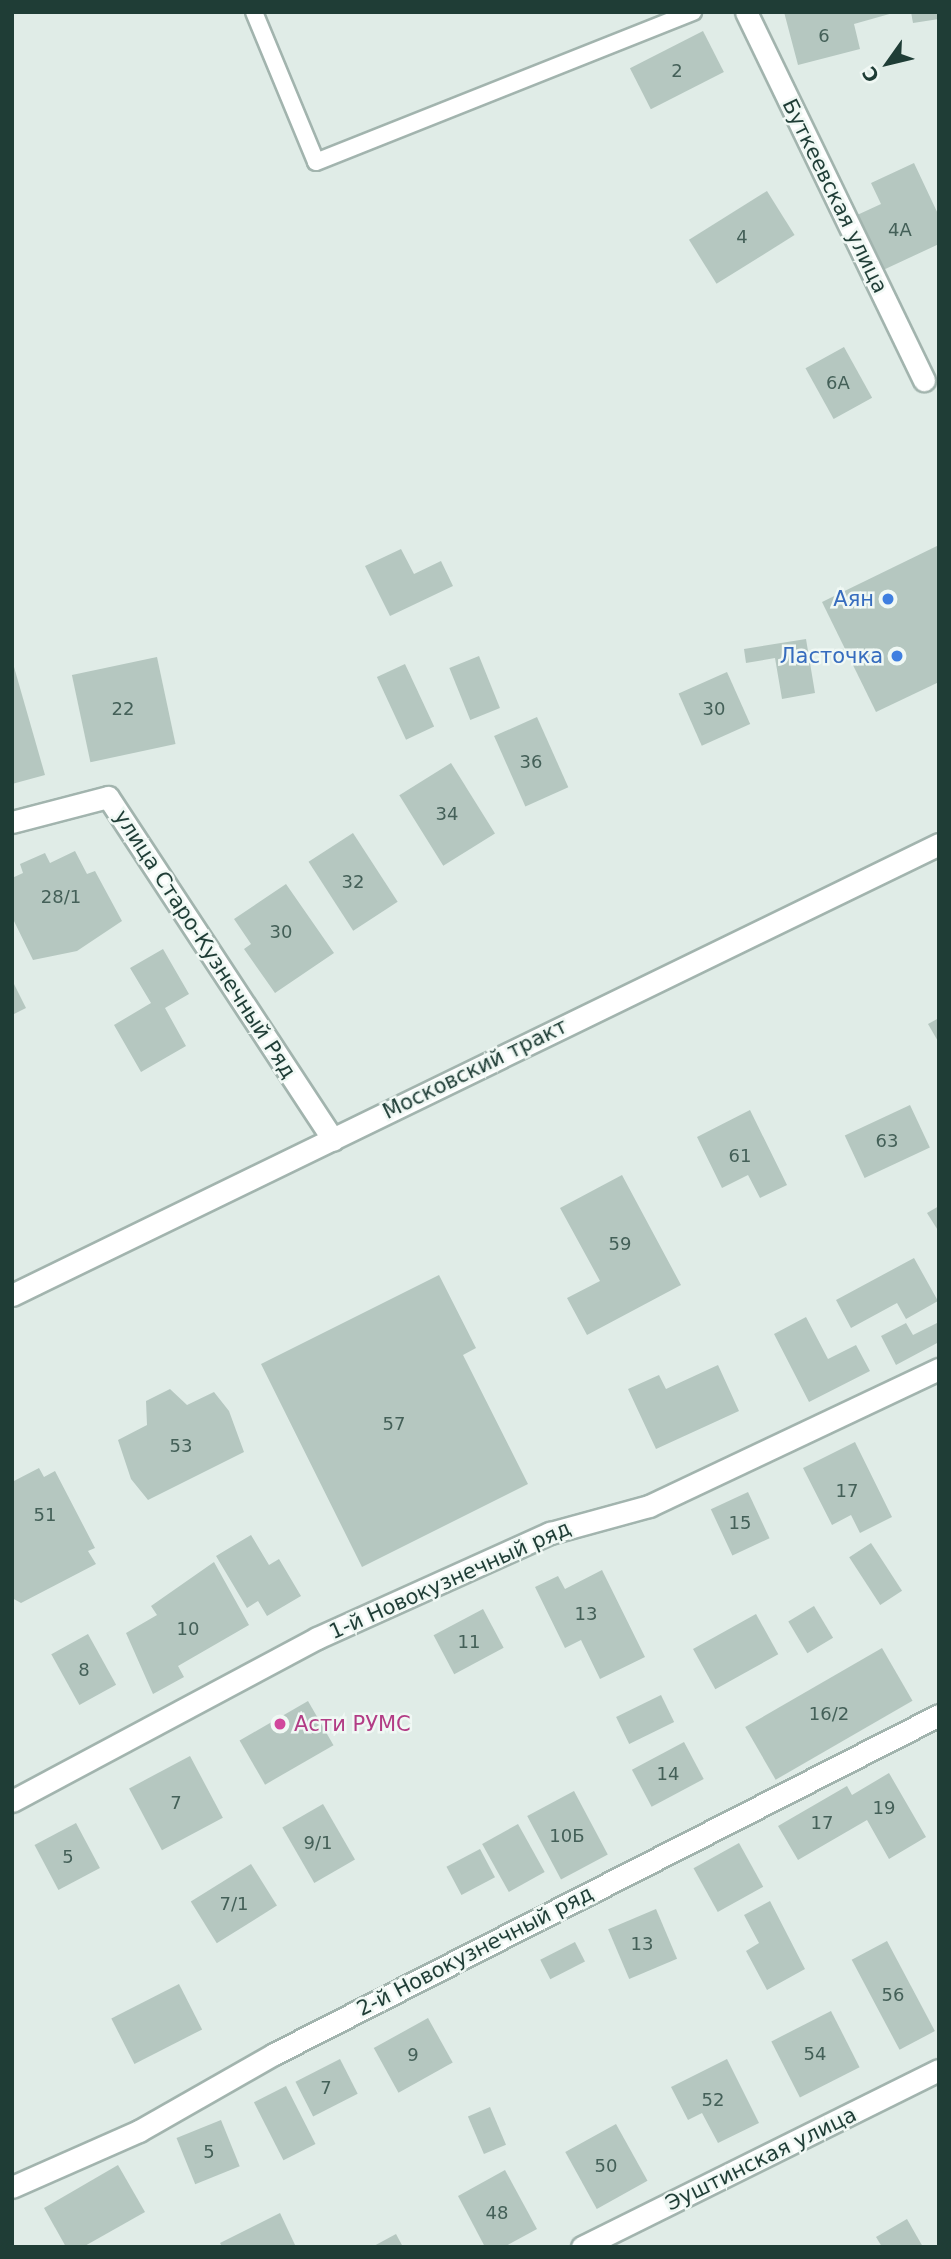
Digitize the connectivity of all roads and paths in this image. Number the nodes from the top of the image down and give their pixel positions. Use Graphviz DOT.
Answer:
graph roads {
  1 [pos="254,12"];
  2 [pos="693,12"];
  3 [pos="746,12"];
  4 [pos="924,380"];
  5 [pos="12,822"];
  6 [pos="939,844"];
  7 [pos="333,1140"];
  8 [pos="12,1295"];
  9 [pos="939,1369"];
  10 [pos="939,1715"];
  11 [pos="12,1801"];
  12 [pos="939,2070"];
  13 [pos="12,2187"];
  14 [pos="582,2247"];
  1 -- 2 [label="lane"];
  3 -- 4 [label="street, Буткеевская улица"];
  5 -- 7 [label="street, улица Старо-Кузнечный Ряд"];
  6 -- 7 [label="street, Московский тракт"];
  7 -- 8 [label="street, Московский тракт"];
  9 -- 11 [label="street, 1-й Новокузнечный ряд"];
  10 -- 13 [label="street, 2-й Новокузнечный ряд"];
  12 -- 14 [label="street, Эуштинская улица"];
}
